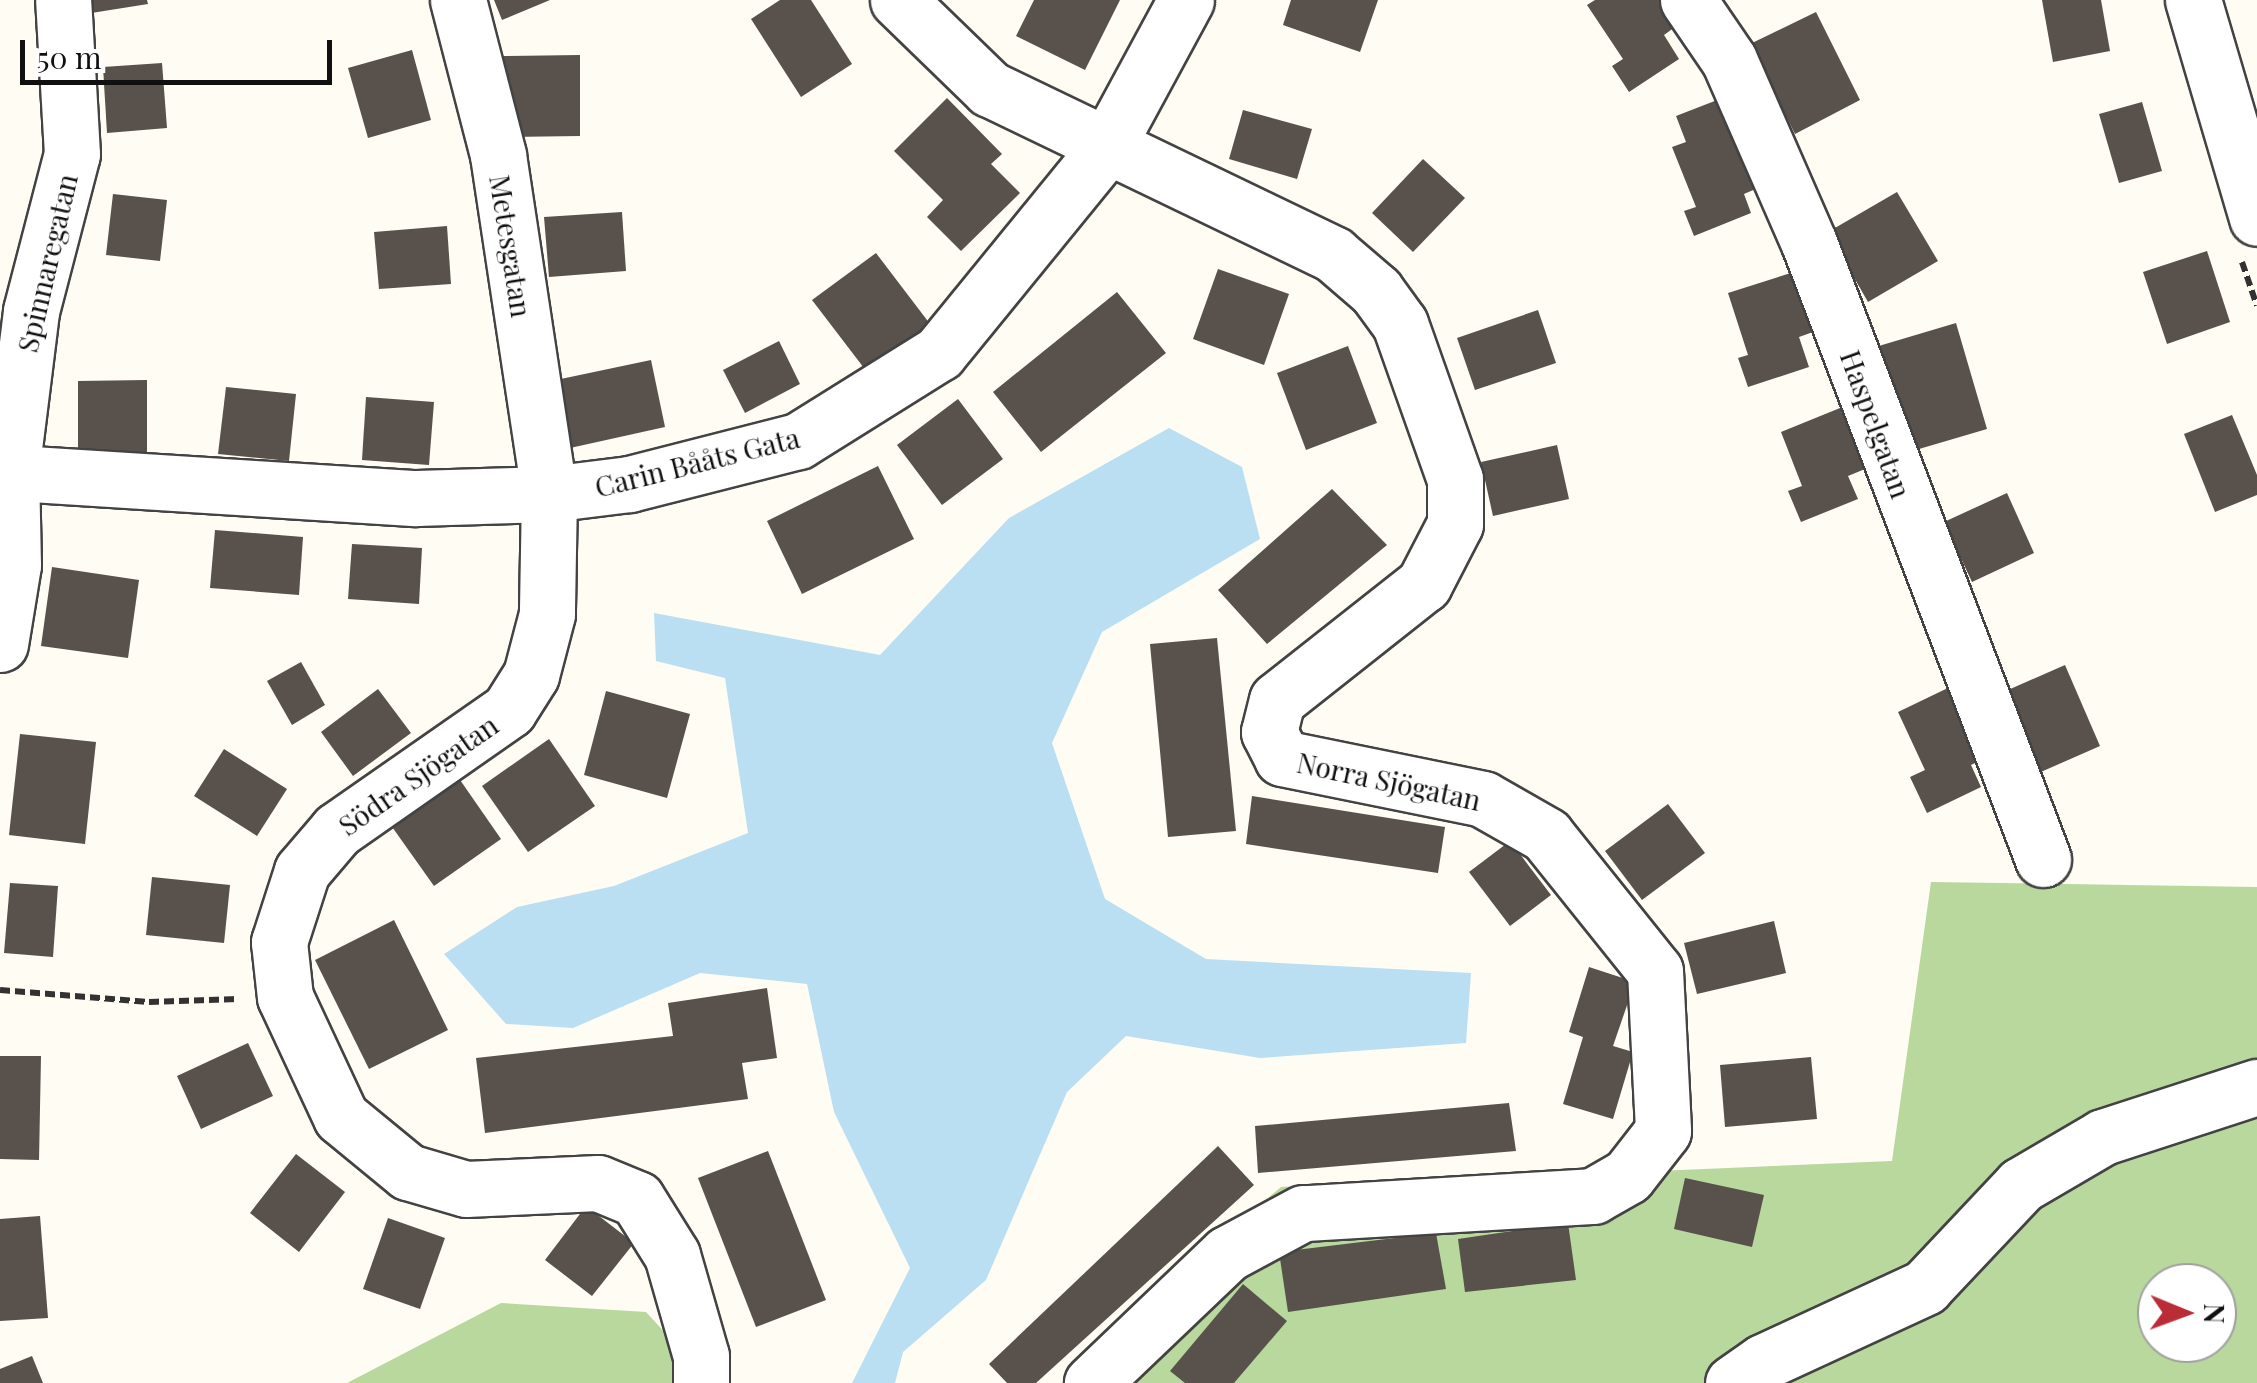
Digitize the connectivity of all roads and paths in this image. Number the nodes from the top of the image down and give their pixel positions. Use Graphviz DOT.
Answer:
graph roads {
  1 [pos="62,0"];
  2 [pos="458,0"];
  3 [pos="898,0"];
  4 [pos="1186,0"];
  5 [pos="1688,0"];
  6 [pos="2193,0"];
  7 [pos="1106,148"];
  8 [pos="2257,218"];
  9 [pos="6,472"];
  10 [pos="549,494"];
  11 [pos="0,644"];
  12 [pos="2043,859"];
  13 [pos="0,990"];
  14 [pos="286,997"];
  15 [pos="2257,1087"];
  16 [pos="701,1383"];
  17 [pos="1092,1383"];
  18 [pos="1733,1383"];
  1 -- 9 [label="street, Spinnaregatan"];
  2 -- 10 [label="street, Metesgatan"];
  3 -- 7 [label="street"];
  4 -- 7 [label="street, Carin Bååts Gata"];
  5 -- 12 [label="street, Haspelgatan"];
  6 -- 8 [label="street"];
  7 -- 10 [label="street, Carin Bååts Gata"];
  7 -- 17 [label="street, Norra Sjögatan"];
  9 -- 10 [label="street, Carin Bååts Gata"];
  9 -- 11 [label="street, Spinnaregatan"];
  10 -- 14 [label="street, Södra Sjögatan"];
  13 -- 14 [label="path"];
  14 -- 16 [label="street, Södra Sjögatan"];
  15 -- 18 [label="street"];
}
